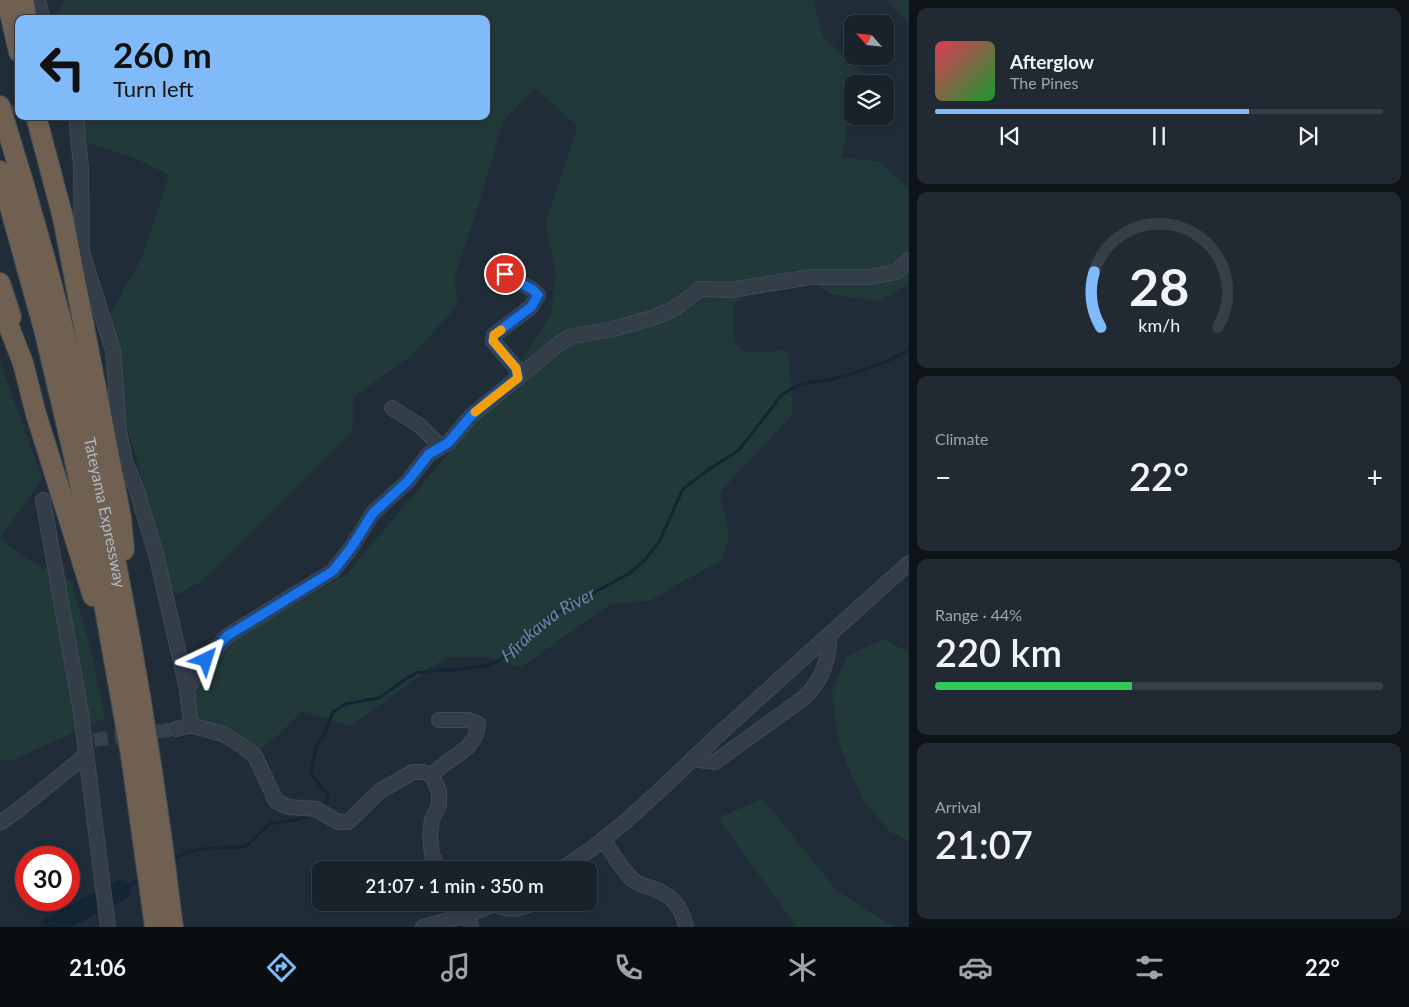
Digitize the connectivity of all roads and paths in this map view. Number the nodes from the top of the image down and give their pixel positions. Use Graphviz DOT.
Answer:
graph roads {
  1 [pos="7,0"];
  2 [pos="23,0"];
  3 [pos="38,0"];
  4 [pos="26,15"];
  5 [pos="42,15"];
  6 [pos="15,35"];
  7 [pos="0,106"];
  8 [pos="37,120"];
  9 [pos="47,120"];
  10 [pos="73,120"];
  11 [pos="46,154"];
  12 [pos="0,171"];
  13 [pos="909,260"];
  14 [pos="505,274"];
  15 [pos="0,283"];
  16 [pos="0,304"];
  17 [pos="23,363"];
  18 [pos="518,378"];
  19 [pos="392,408"];
  20 [pos="441,446"];
  21 [pos="43,500"];
  22 [pos="909,563"];
  23 [pos="830,634"];
  24 [pos="126,670"];
  25 [pos="188,688"];
  26 [pos="439,720"];
  27 [pos="191,725"];
  28 [pos="176,729"];
  29 [pos="88,745"];
  30 [pos="692,759"];
  31 [pos="432,776"];
  32 [pos="0,823"];
  33 [pos="603,839"];
  34 [pos="435,861"];
  35 [pos="574,861"];
  36 [pos="160,894"];
  37 [pos="485,911"];
  38 [pos="469,921"];
  39 [pos="108,927"];
  40 [pos="155,927"];
  41 [pos="173,927"];
  42 [pos="423,927"];
  43 [pos="686,927"];
  1 -- 6 [label="highway"];
  2 -- 4 [label="highway"];
  3 -- 5 [label="street"];
  7 -- 24 [label="highway, Tateyama Expressway"];
  8 -- 11 [label="highway"];
  9 -- 11 [label="highway"];
  10 -- 25 [label="street"];
  11 -- 24 [label="highway"];
  12 -- 24 [label="highway, Tateyama Expressway"];
  13 -- 18 [label="street"];
  14 -- 18 [label="street"];
  15 -- 17 [label="highway"];
  16 -- 17 [label="highway"];
  17 -- 24 [label="highway"];
  18 -- 20 [label="street"];
  19 -- 20 [label="street"];
  20 -- 25 [label="street"];
  21 -- 29 [label="street"];
  22 -- 23 [label="street"];
  23 -- 30 [label="street"];
  23 -- 30 [label="street"];
  24 -- 36 [label="highway, Tateyama Expressway"];
  25 -- 27 [label="street"];
  26 -- 31 [label="street"];
  27 -- 28 [label="street"];
  27 -- 31 [label="street"];
  29 -- 32 [label="street"];
  29 -- 39 [label="street"];
  30 -- 33 [label="street"];
  31 -- 34 [label="street"];
  33 -- 35 [label="street"];
  33 -- 43 [label="street"];
  36 -- 40 [label="highway, Tateyama Expressway"];
  36 -- 41 [label="highway, Tateyama Expressway"];
  37 -- 38 [label="street"];
  38 -- 42 [label="street"];
}
